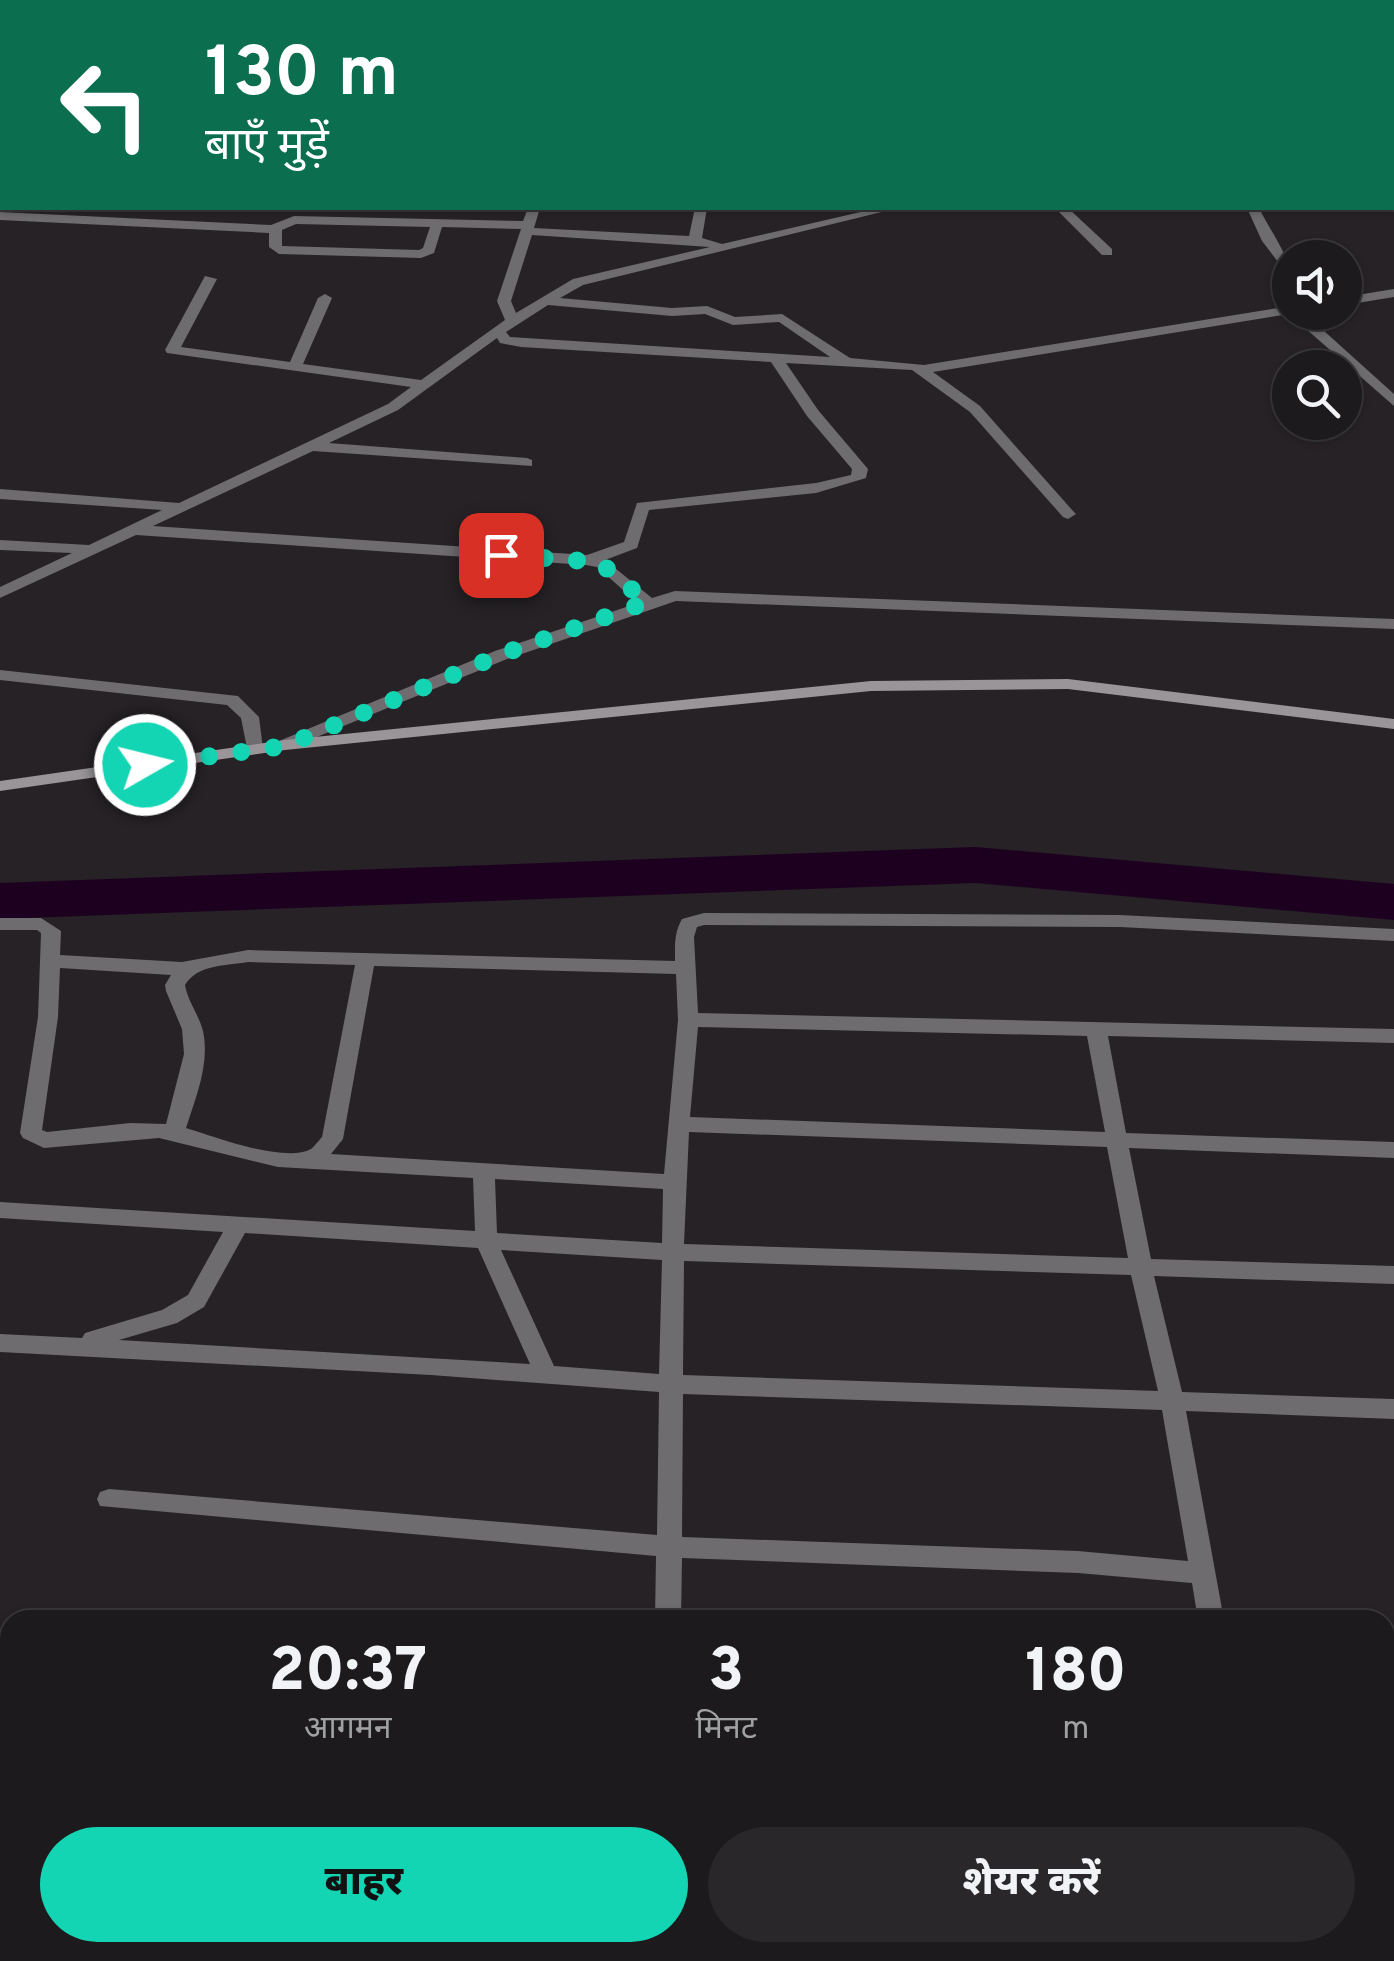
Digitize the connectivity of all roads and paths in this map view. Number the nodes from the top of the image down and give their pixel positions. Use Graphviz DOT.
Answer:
graph roads {
  1 [pos="533,210"];
  2 [pos="701,210"];
  3 [pos="883,210"];
  4 [pos="1063,210"];
  5 [pos="1254,210"];
  6 [pos="0,216"];
  7 [pos="437,224"];
  8 [pos="276,228"];
  9 [pos="527,228"];
  10 [pos="695,240"];
  11 [pos="722,246"];
  12 [pos="1272,246"];
  13 [pos="1108,252"];
  14 [pos="210,279"];
  15 [pos="1394,293"];
  16 [pos="324,298"];
  17 [pos="1362,298"];
  18 [pos="545,301"];
  19 [pos="1272,315"];
  20 [pos="505,326"];
  21 [pos="1312,330"];
  22 [pos="776,358"];
  23 [pos="846,361"];
  24 [pos="295,366"];
  25 [pos="924,369"];
  26 [pos="424,385"];
  27 [pos="1394,402"];
  28 [pos="308,446"];
  29 [pos="527,463"];
  30 [pos="0,494"];
  31 [pos="180,507"];
  32 [pos="1068,514"];
  33 [pos="133,530"];
  34 [pos="0,545"];
  35 [pos="89,549"];
  36 [pos="590,560"];
  37 [pos="0,593"];
  38 [pos="647,602"];
  39 [pos="1394,624"];
  40 [pos="0,675"];
  41 [pos="1394,724"];
  42 [pos="285,746"];
  43 [pos="254,750"];
  44 [pos="0,786"];
  45 [pos="0,924"];
  46 [pos="1394,935"];
  47 [pos="366,958"];
  48 [pos="51,961"];
  49 [pos="185,968"];
  50 [pos="686,968"];
  51 [pos="688,1020"];
  52 [pos="1096,1029"];
  53 [pos="1394,1036"];
  54 [pos="678,1124"];
  55 [pos="174,1131"];
  56 [pos="1116,1141"];
  57 [pos="1394,1150"];
  58 [pos="304,1160"];
  59 [pos="484,1174"];
  60 [pos="674,1182"];
  61 [pos="0,1210"];
  62 [pos="238,1225"];
  63 [pos="486,1241"];
  64 [pos="674,1252"];
  65 [pos="1140,1268"];
  66 [pos="1394,1275"];
  67 [pos="0,1343"];
  68 [pos="68,1346"];
  69 [pos="546,1374"];
  70 [pos="674,1384"];
  71 [pos="1172,1399"];
  72 [pos="1394,1409"];
  73 [pos="109,1499"];
  74 [pos="670,1547"];
  75 [pos="1202,1573"];
  76 [pos="668,1610"];
  77 [pos="1209,1610"];
  1 -- 9 [label="street"];
  2 -- 10 [label="street"];
  3 -- 11 [label="street"];
  4 -- 13 [label="street"];
  5 -- 12 [label="street"];
  6 -- 8 [label="street"];
  7 -- 8 [label="street"];
  7 -- 8 [label="street"];
  7 -- 9 [label="street"];
  9 -- 10 [label="street"];
  9 -- 20 [label="street"];
  10 -- 11 [label="street"];
  11 -- 18 [label="street"];
  14 -- 24 [label="street"];
  15 -- 17 [label="street"];
  16 -- 24 [label="street"];
  18 -- 20 [label="street"];
  18 -- 23 [label="street"];
  19 -- 25 [label="street"];
  20 -- 22 [label="street"];
  20 -- 26 [label="street"];
  21 -- 27 [label="street"];
  22 -- 23 [label="street"];
  22 -- 36 [label="street"];
  23 -- 25 [label="street"];
  24 -- 26 [label="street"];
  25 -- 32 [label="street"];
  26 -- 28 [label="street"];
  28 -- 29 [label="street"];
  28 -- 31 [label="street"];
  30 -- 31 [label="street"];
  31 -- 33 [label="street"];
  33 -- 35 [label="street"];
  33 -- 36 [label="street"];
  34 -- 35 [label="street"];
  35 -- 37 [label="street"];
  36 -- 38 [label="street"];
  38 -- 39 [label="street"];
  38 -- 42 [label="street"];
  40 -- 43 [label="street"];
  41 -- 42 [label="street"];
  42 -- 43 [label="street"];
  43 -- 44 [label="street"];
  45 -- 48 [label="street"];
  46 -- 50 [label="street"];
  47 -- 49 [label="street"];
  47 -- 50 [label="street"];
  47 -- 58 [label="street"];
  48 -- 49 [label="street"];
  48 -- 55 [label="street"];
  49 -- 55 [label="street"];
  50 -- 51 [label="street"];
  51 -- 52 [label="street"];
  51 -- 54 [label="street"];
  52 -- 53 [label="street"];
  52 -- 56 [label="street"];
  54 -- 56 [label="street"];
  54 -- 60 [label="street"];
  55 -- 58 [label="street"];
  56 -- 57 [label="street"];
  56 -- 65 [label="street"];
  58 -- 59 [label="street"];
  59 -- 60 [label="street"];
  59 -- 63 [label="street"];
  60 -- 64 [label="street"];
  61 -- 62 [label="street"];
  62 -- 63 [label="street"];
  62 -- 68 [label="street"];
  63 -- 64 [label="street"];
  63 -- 69 [label="street"];
  64 -- 65 [label="street"];
  64 -- 70 [label="street"];
  65 -- 66 [label="street"];
  65 -- 71 [label="street"];
  67 -- 68 [label="street"];
  68 -- 69 [label="street"];
  69 -- 70 [label="street"];
  70 -- 71 [label="street"];
  70 -- 74 [label="street"];
  71 -- 72 [label="street"];
  71 -- 75 [label="street"];
  73 -- 74 [label="street"];
  74 -- 75 [label="street"];
  74 -- 76 [label="street"];
  75 -- 77 [label="street"];
}
